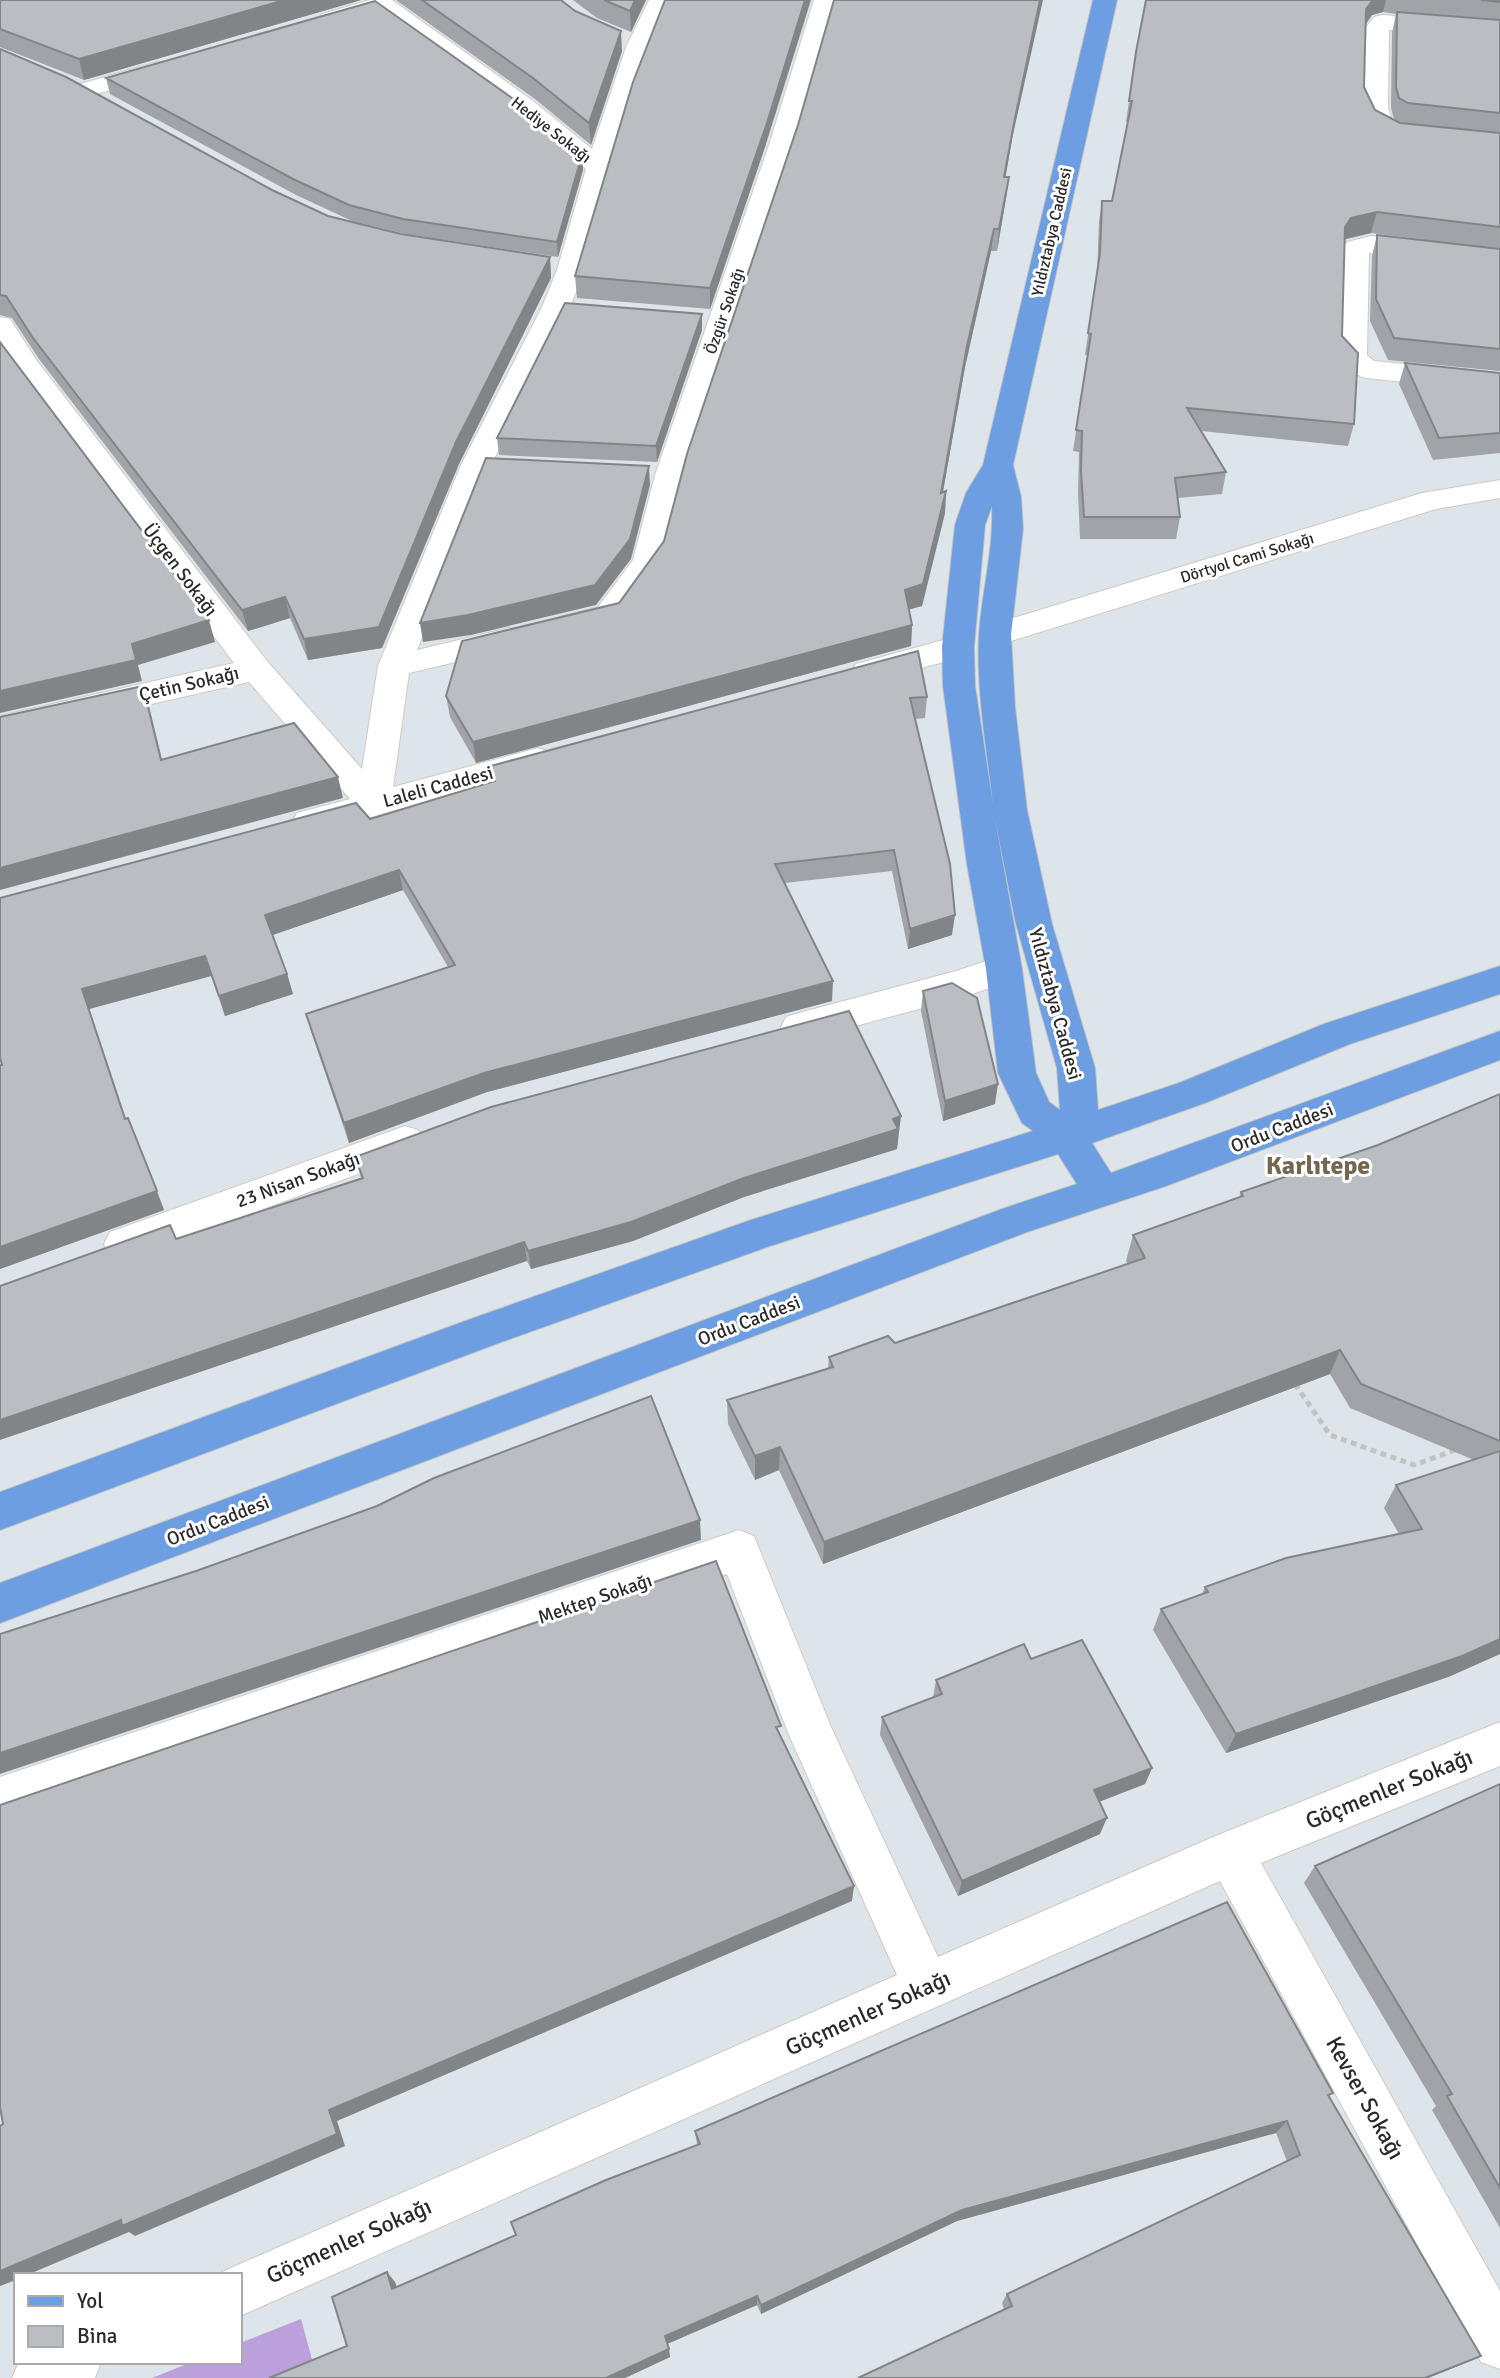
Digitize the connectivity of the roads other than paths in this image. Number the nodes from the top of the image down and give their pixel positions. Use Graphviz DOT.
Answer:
graph roads {
  1 [pos="661,0"];
  2 [pos="826,0"];
  3 [pos="1105,0"];
  4 [pos="304,27"];
  5 [pos="1500,32"];
  6 [pos="187,61"];
  7 [pos="116,110"];
  8 [pos="1500,145"];
  9 [pos="599,167"];
  10 [pos="1500,260"];
  11 [pos="693,319"];
  12 [pos="721,321"];
  13 [pos="0,325"];
  14 [pos="1500,383"];
  15 [pos="998,465"];
  16 [pos="1500,489"];
  17 [pos="995,635"];
  18 [pos="958,647"];
  19 [pos="394,666"];
  20 [pos="256,669"];
  21 [pos="838,679"];
  22 [pos="0,727"];
  23 [pos="573,750"];
  24 [pos="374,804"];
  25 [pos="280,830"];
  26 [pos="1004,969"];
  27 [pos="1500,980"];
  28 [pos="771,1035"];
  29 [pos="1500,1045"];
  30 [pos="436,1129"];
  31 [pos="1067,1136"];
  32 [pos="1102,1192"];
  33 [pos="90,1256"];
  34 [pos="0,1511"];
  35 [pos="0,1603"];
  36 [pos="1500,1744"];
  37 [pos="0,1800"];
  38 [pos="1230,1853"];
  39 [pos="927,1987"];
  40 [pos="242,2289"];
  41 [pos="1500,2343"];
  42 [pos="70,2364"];
  43 [pos="39,2378"];
  1 -- 9 [label="street"];
  2 -- 12 [label="street, Özgür Sokağı"];
  3 -- 15 [label="main road, Yıldıztabya Caddesi"];
  4 -- 9 [label="street, Hediye Sokağı"];
  5 -- 8 [label="street"];
  6 -- 7 [label="street"];
  9 -- 19 [label="street"];
  10 -- 14 [label="street"];
  11 -- 12 [label="street"];
  12 -- 19 [label="street, Özgür Sokağı"];
  13 -- 20 [label="street, Üçgen Sokağı"];
  15 -- 17 [label="main road, Yıldıztabya Caddesi"];
  15 -- 18 [label="main road, Yıldıztabya Caddesi"];
  16 -- 17 [label="street, Dörtyol Cami Sokağı"];
  17 -- 18 [label="main road"];
  17 -- 31 [label="main road, Yıldıztabya Caddesi"];
  18 -- 21 [label="street"];
  18 -- 26 [label="main road, Yıldıztabya Caddesi"];
  19 -- 24 [label="street"];
  20 -- 22 [label="street, Çetin Sokağı"];
  20 -- 24 [label="street, Üçgen Sokağı"];
  23 -- 24 [label="street, Laleli Caddesi"];
  24 -- 25 [label="street, Laleli Caddesi"];
  26 -- 28 [label="street"];
  26 -- 31 [label="main road, Yıldıztabya Caddesi"];
  27 -- 31 [label="main road"];
  29 -- 32 [label="main road, Ordu Caddesi"];
  30 -- 33 [label="street, 23 Nisan Sokağı"];
  31 -- 32 [label="main road"];
  31 -- 34 [label="main road"];
  32 -- 35 [label="main road, Ordu Caddesi"];
  36 -- 38 [label="street, Göçmenler Sokağı"];
  37 -- 39 [label="street, Mektep Sokağı"];
  38 -- 39 [label="street, Göçmenler Sokağı"];
  38 -- 41 [label="street, Kevser Sokağı"];
  39 -- 40 [label="street, Göçmenler Sokağı"];
  42 -- 43 [label="street"];
}
